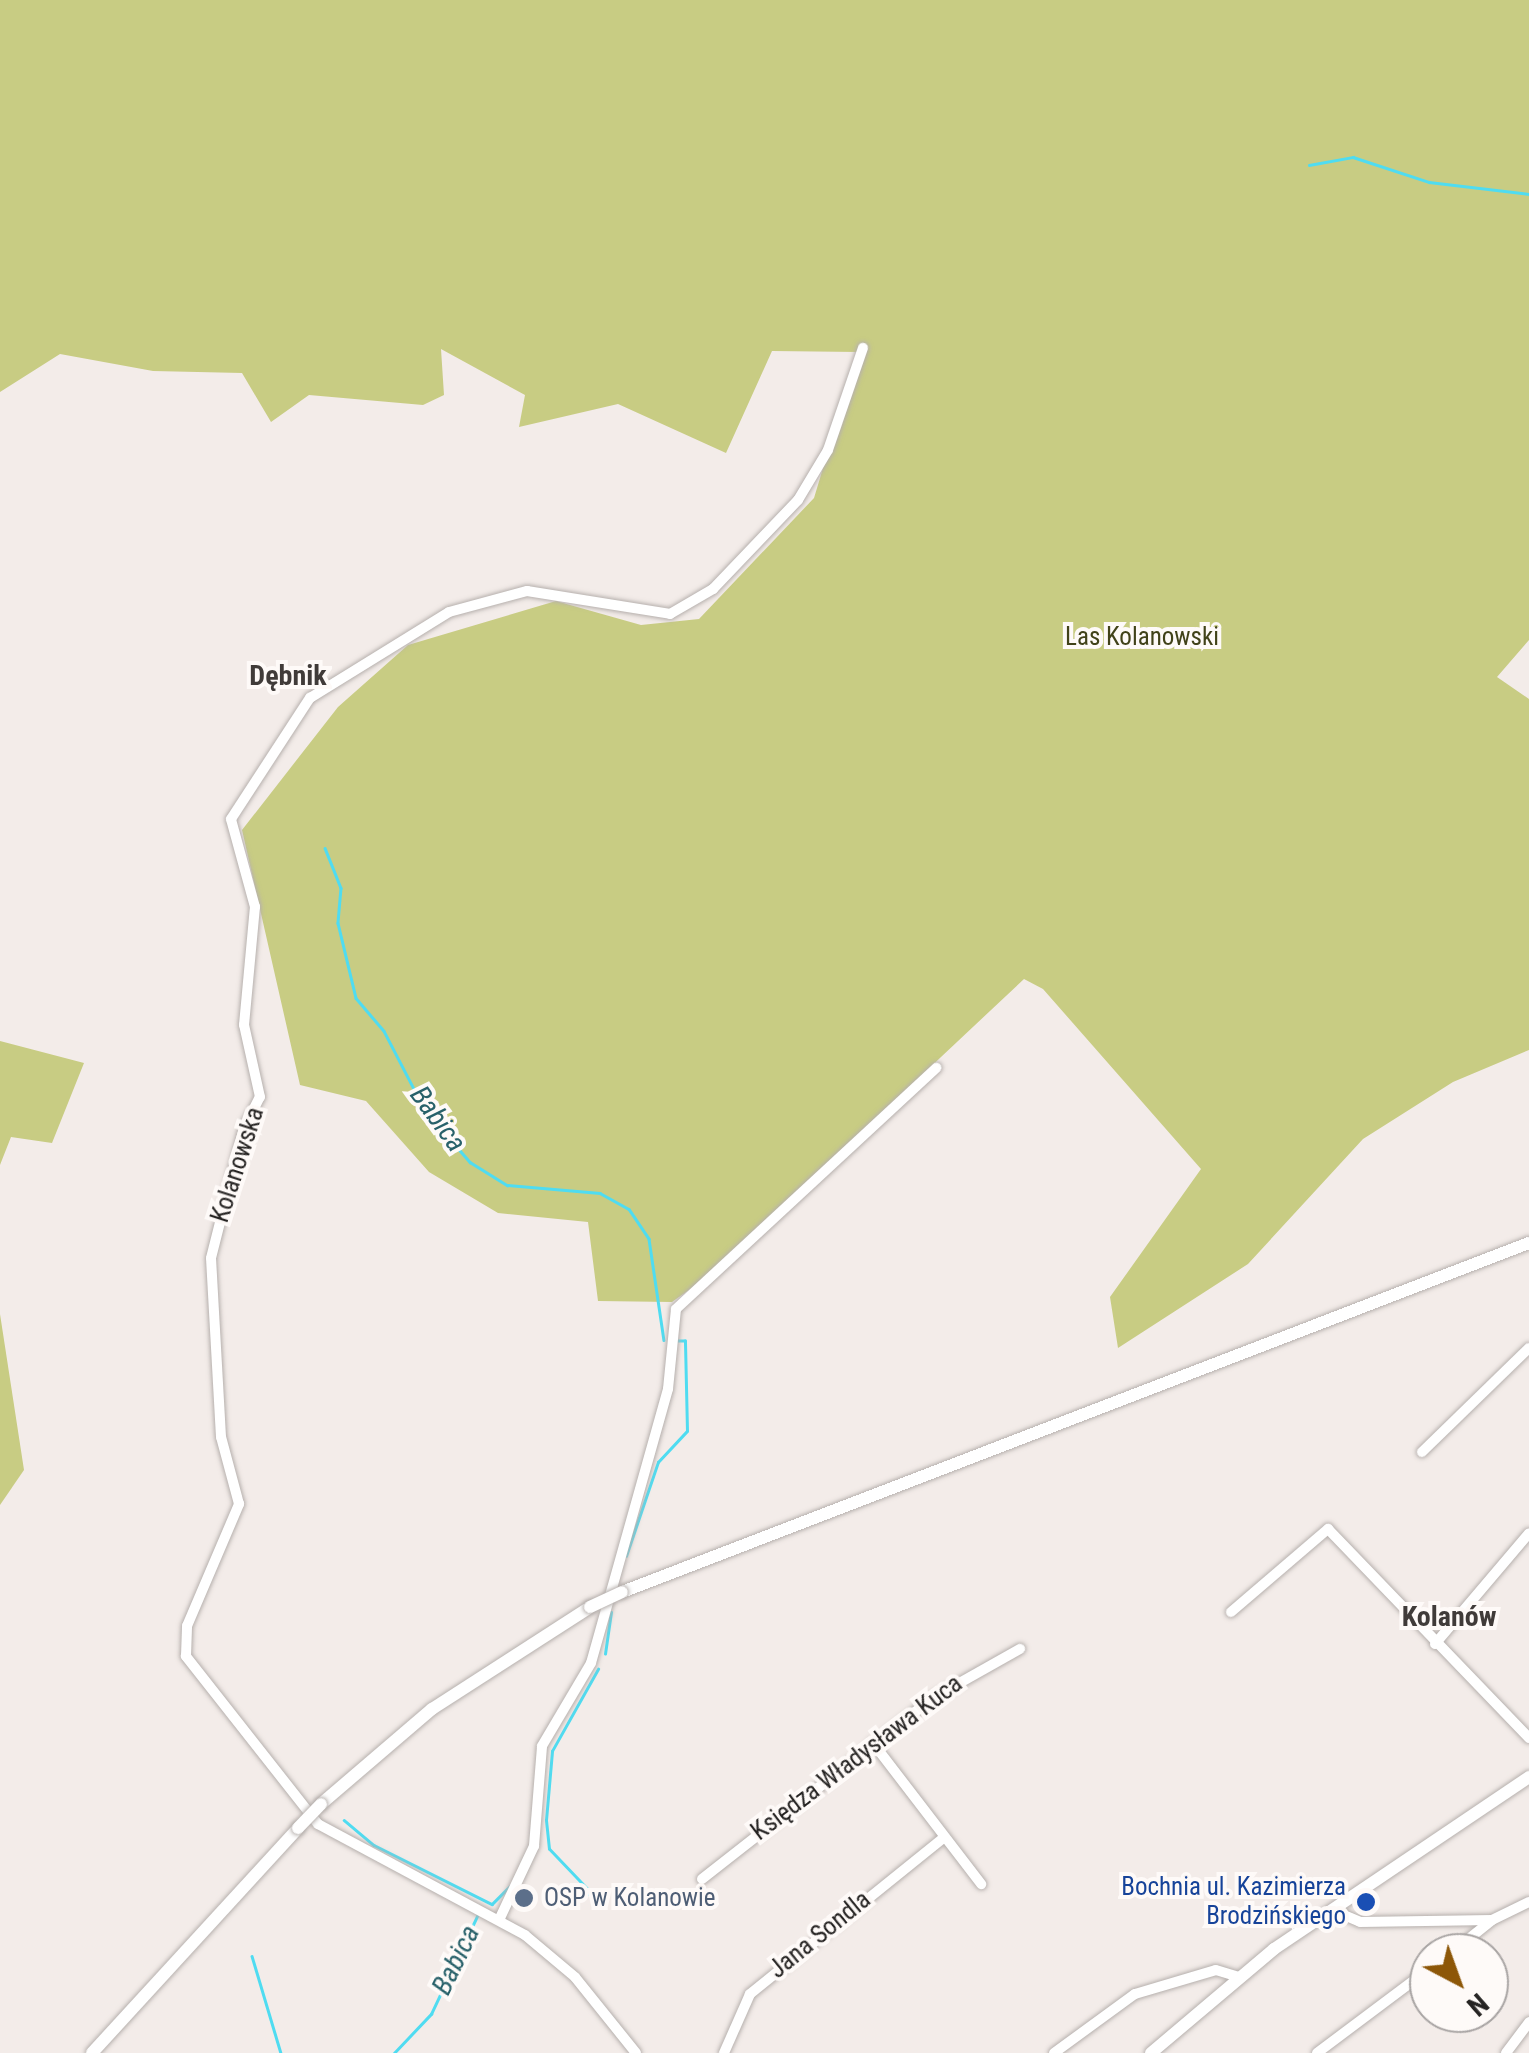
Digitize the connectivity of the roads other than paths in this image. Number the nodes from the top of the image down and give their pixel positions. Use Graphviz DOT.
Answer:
graph roads {
  1 [pos="864,348"];
  2 [pos="936,1068"];
  3 [pos="1529,1242"];
  4 [pos="1529,1348"];
  5 [pos="1422,1452"];
  6 [pos="1529,1532"];
  7 [pos="1231,1612"];
  8 [pos="1436,1644"];
  9 [pos="1020,1649"];
  10 [pos="1529,1738"];
  11 [pos="874,1743"];
  12 [pos="1529,1777"];
  13 [pos="943,1838"];
  14 [pos="702,1879"];
  15 [pos="982,1884"];
  16 [pos="1529,1902"];
  17 [pos="1332,1910"];
  18 [pos="500,1918"];
  19 [pos="1492,1920"];
  20 [pos="1476,1933"];
  21 [pos="1239,1977"];
  22 [pos="1409,1984"];
  23 [pos="1529,2022"];
  24 [pos="92,2053"];
  25 [pos="636,2053"];
  26 [pos="724,2053"];
  27 [pos="1054,2053"];
  28 [pos="1151,2053"];
  29 [pos="1317,2053"];
  30 [pos="1506,2053"];
  1 -- 18 [label="street, Kolanowska"];
  2 -- 18 [label="street"];
  3 -- 24 [label="main road, bridge"];
  4 -- 5 [label="street"];
  6 -- 8 [label="street"];
  7 -- 8 [label="street"];
  8 -- 10 [label="street"];
  9 -- 11 [label="street, Księdza Władysława Kuca"];
  11 -- 13 [label="street"];
  11 -- 14 [label="street, Księdza Władysława Kuca"];
  12 -- 17 [label="main road"];
  13 -- 15 [label="street"];
  13 -- 26 [label="street, Jana Sondla"];
  16 -- 19 [label="street"];
  17 -- 19 [label="street"];
  17 -- 21 [label="main road"];
  18 -- 25 [label="street, Kolanowska"];
  19 -- 20 [label="street"];
  21 -- 27 [label="street"];
  21 -- 28 [label="main road"];
  22 -- 29 [label="street"];
  23 -- 30 [label="street"];
}
